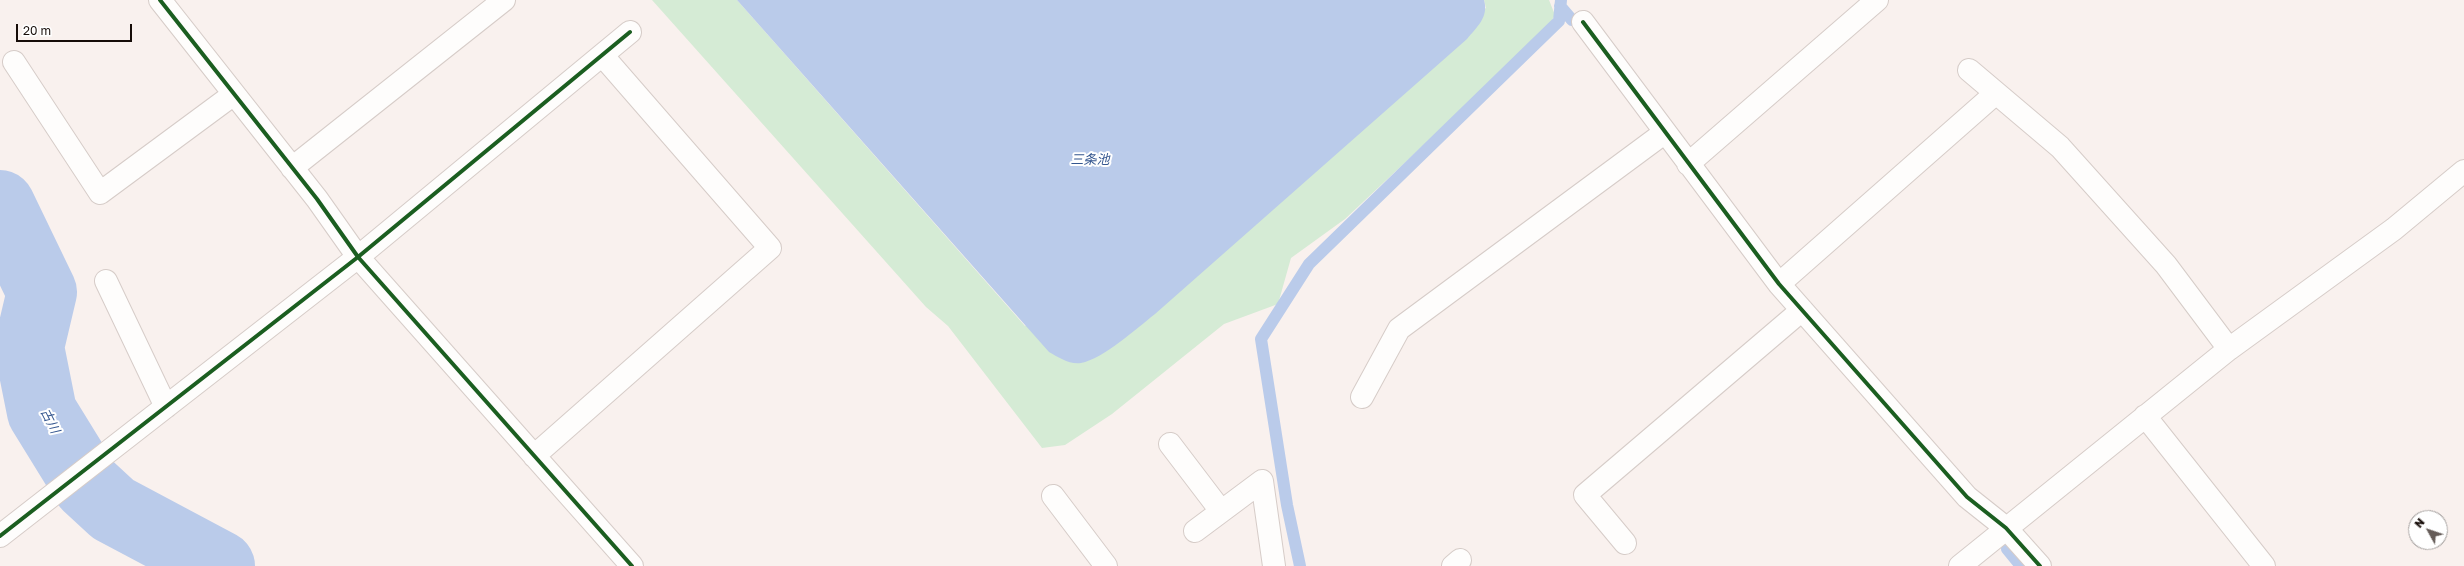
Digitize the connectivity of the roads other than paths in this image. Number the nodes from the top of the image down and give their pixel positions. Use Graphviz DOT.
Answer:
graph roads {
  1 [pos="160,0"];
  2 [pos="504,0"];
  3 [pos="1877,0"];
  4 [pos="1583,22"];
  5 [pos="630,32"];
  6 [pos="602,54"];
  7 [pos="14,62"];
  8 [pos="1969,70"];
  9 [pos="1996,93"];
  10 [pos="234,94"];
  11 [pos="1664,133"];
  12 [pos="1688,164"];
  13 [pos="292,168"];
  14 [pos="2464,171"];
  15 [pos="358,257"];
  16 [pos="106,281"];
  17 [pos="1779,284"];
  18 [pos="1802,310"];
  19 [pos="2229,349"];
  20 [pos="1362,397"];
  21 [pos="166,407"];
  22 [pos="2145,416"];
  23 [pos="1170,444"];
  24 [pos="534,456"];
  25 [pos="1053,496"];
  26 [pos="1220,512"];
  27 [pos="2006,528"];
  28 [pos="1195,531"];
  29 [pos="0,536"];
  30 [pos="1625,543"];
  31 [pos="632,566"];
  32 [pos="1106,566"];
  33 [pos="1274,566"];
  34 [pos="1960,566"];
  35 [pos="2040,566"];
  36 [pos="2264,566"];
  1 -- 10 [label="street"];
  2 -- 13 [label="street"];
  3 -- 12 [label="street"];
  4 -- 11 [label="street"];
  5 -- 6 [label="street"];
  6 -- 15 [label="street"];
  6 -- 24 [label="street"];
  7 -- 10 [label="street"];
  8 -- 9 [label="street"];
  9 -- 17 [label="street"];
  9 -- 19 [label="street"];
  10 -- 13 [label="street"];
  11 -- 12 [label="street"];
  11 -- 20 [label="street"];
  12 -- 17 [label="street"];
  13 -- 15 [label="street"];
  14 -- 19 [label="street"];
  15 -- 21 [label="street"];
  15 -- 24 [label="street"];
  16 -- 21 [label="street"];
  17 -- 18 [label="street"];
  18 -- 27 [label="street"];
  18 -- 30 [label="street"];
  19 -- 22 [label="street"];
  21 -- 29 [label="street"];
  22 -- 27 [label="street"];
  22 -- 36 [label="street"];
  23 -- 26 [label="street"];
  24 -- 31 [label="street"];
  25 -- 32 [label="street"];
  26 -- 28 [label="street"];
  26 -- 33 [label="street"];
  27 -- 34 [label="street"];
  27 -- 35 [label="street"];
}
